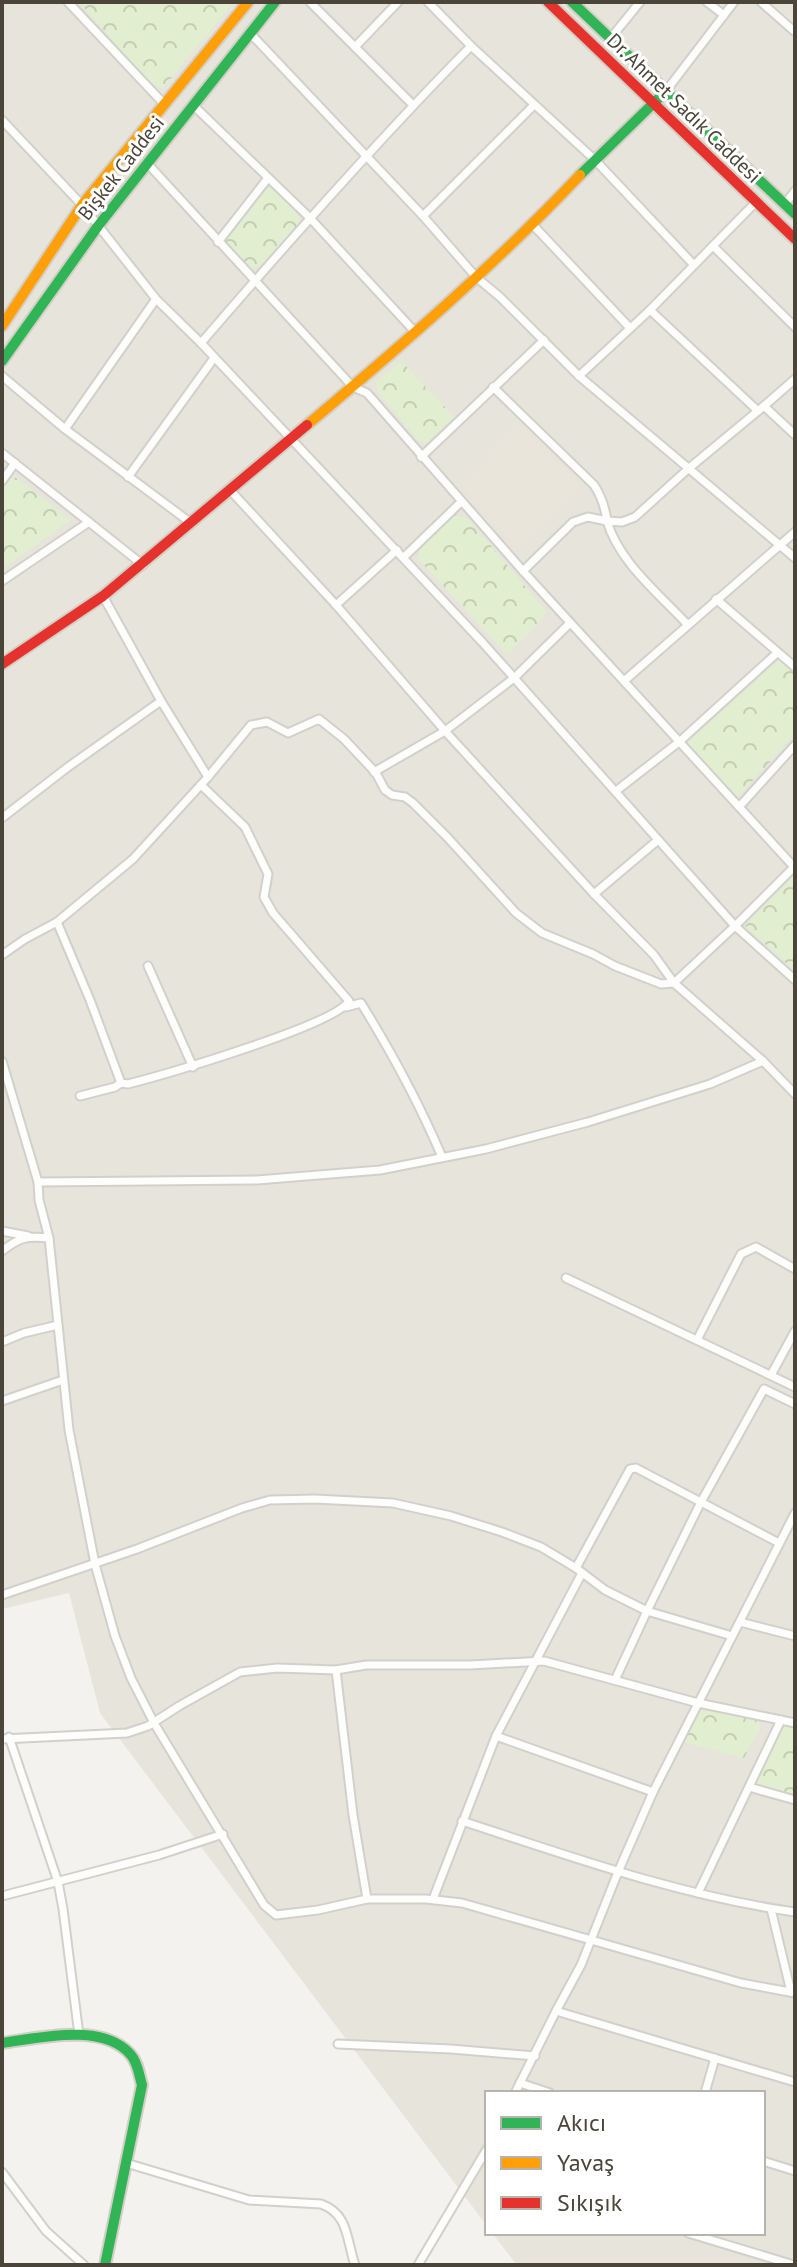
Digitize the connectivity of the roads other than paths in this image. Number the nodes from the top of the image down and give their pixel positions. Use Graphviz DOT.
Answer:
graph roads {
  1 [pos="68,2"];
  2 [pos="248,2"];
  3 [pos="275,2"];
  4 [pos="310,2"];
  5 [pos="398,2"];
  6 [pos="548,2"];
  7 [pos="572,2"];
  8 [pos="640,2"];
  9 [pos="707,2"];
  10 [pos="734,2"];
  11 [pos="761,2"];
  12 [pos="433,4"];
  13 [pos="724,15"];
  14 [pos="795,32"];
  15 [pos="250,33"];
  16 [pos="610,39"];
  17 [pos="471,46"];
  18 [pos="355,47"];
  19 [pos="666,91"];
  20 [pos="164,104"];
  21 [pos="653,104"];
  22 [pos="193,105"];
  23 [pos="413,105"];
  24 [pos="534,105"];
  25 [pos="2,120"];
  26 [pos="367,158"];
  27 [pos="595,160"];
  28 [pos="147,163"];
  29 [pos="268,178"];
  30 [pos="795,191"];
  31 [pos="756,202"];
  32 [pos="785,204"];
  33 [pos="82,205"];
  34 [pos="795,214"];
  35 [pos="423,216"];
  36 [pos="310,218"];
  37 [pos="533,225"];
  38 [pos="98,226"];
  39 [pos="795,239"];
  40 [pos="218,242"];
  41 [pos="713,246"];
  42 [pos="693,264"];
  43 [pos="476,277"];
  44 [pos="254,281"];
  45 [pos="156,299"];
  46 [pos="650,310"];
  47 [pos="2,326"];
  48 [pos="795,327"];
  49 [pos="630,328"];
  50 [pos="416,333"];
  51 [pos="544,340"];
  52 [pos="201,343"];
  53 [pos="214,358"];
  54 [pos="2,361"];
  55 [pos="2,376"];
  56 [pos="579,376"];
  57 [pos="795,379"];
  58 [pos="353,387"];
  59 [pos="493,387"];
  60 [pos="761,408"];
  61 [pos="65,429"];
  62 [pos="795,435"];
  63 [pos="290,440"];
  64 [pos="2,453"];
  65 [pos="421,457"];
  66 [pos="15,463"];
  67 [pos="688,469"];
  68 [pos="128,477"];
  69 [pos="2,481"];
  70 [pos="230,490"];
  71 [pos="461,502"];
  72 [pos="607,521"];
  73 [pos="89,522"];
  74 [pos="191,523"];
  75 [pos="795,532"];
  76 [pos="781,546"];
  77 [pos="397,550"];
  78 [pos="404,557"];
  79 [pos="795,558"];
  80 [pos="143,565"];
  81 [pos="523,571"];
  82 [pos="2,581"];
  83 [pos="103,596"];
  84 [pos="716,599"];
  85 [pos="336,605"];
  86 [pos="570,623"];
  87 [pos="687,624"];
  88 [pos="777,653"];
  89 [pos="2,664"];
  90 [pos="795,667"];
  91 [pos="514,678"];
  92 [pos="624,681"];
  93 [pos="161,701"];
  94 [pos="445,731"];
  95 [pos="679,742"];
  96 [pos="795,745"];
  97 [pos="374,772"];
  98 [pos="208,777"];
  99 [pos="201,785"];
  100 [pos="616,791"];
  101 [pos="739,807"];
  102 [pos="2,818"];
  103 [pos="658,840"];
  104 [pos="795,867"];
  105 [pos="594,894"];
  106 [pos="57,922"];
  107 [pos="735,926"];
  108 [pos="2,955"];
  109 [pos="148,966"];
  110 [pos="795,980"];
  111 [pos="674,983"];
  112 [pos="346,1007"];
  113 [pos="2,1061"];
  114 [pos="763,1061"];
  115 [pos="193,1067"];
  116 [pos="121,1083"];
  117 [pos="795,1094"];
  118 [pos="80,1096"];
  119 [pos="442,1157"];
  120 [pos="38,1182"];
  121 [pos="2,1231"];
  122 [pos="28,1236"];
  123 [pos="49,1238"];
  124 [pos="2,1251"];
  125 [pos="795,1269"];
  126 [pos="566,1278"];
  127 [pos="58,1325"];
  128 [pos="795,1331"];
  129 [pos="697,1340"];
  130 [pos="2,1342"];
  131 [pos="771,1375"];
  132 [pos="63,1380"];
  133 [pos="795,1387"];
  134 [pos="2,1401"];
  135 [pos="795,1404"];
  136 [pos="701,1502"];
  137 [pos="795,1513"];
  138 [pos="779,1543"];
  139 [pos="95,1564"];
  140 [pos="579,1571"];
  141 [pos="2,1595"];
  142 [pos="647,1611"];
  143 [pos="740,1622"];
  144 [pos="732,1636"];
  145 [pos="795,1636"];
  146 [pos="536,1660"];
  147 [pos="336,1670"];
  148 [pos="615,1680"];
  149 [pos="698,1703"];
  150 [pos="781,1720"];
  151 [pos="154,1723"];
  152 [pos="795,1723"];
  153 [pos="496,1736"];
  154 [pos="6,1738"];
  155 [pos="749,1787"];
  156 [pos="653,1792"];
  157 [pos="795,1800"];
  158 [pos="462,1821"];
  159 [pos="223,1834"];
  160 [pos="618,1872"];
  161 [pos="58,1882"];
  162 [pos="698,1893"];
  163 [pos="2,1896"];
  164 [pos="367,1899"];
  165 [pos="433,1899"];
  166 [pos="771,1909"];
  167 [pos="795,1912"];
  168 [pos="591,1941"];
  169 [pos="793,1992"];
  170 [pos="556,2011"];
  171 [pos="79,2035"];
  172 [pos="2,2043"];
  173 [pos="338,2044"];
  174 [pos="535,2056"];
  175 [pos="715,2058"];
  176 [pos="795,2082"];
  177 [pos="520,2083"];
  178 [pos="516,2091"];
  179 [pos="544,2091"];
  180 [pos="706,2091"];
  181 [pos="765,2162"];
  182 [pos="126,2163"];
  183 [pos="483,2167"];
  184 [pos="795,2171"];
  185 [pos="2,2172"];
  186 [pos="695,2235"];
  187 [pos="794,2264"];
  188 [pos="84,2265"];
  189 [pos="105,2265"];
  190 [pos="355,2265"];
  191 [pos="418,2265"];
  1 -- 20 [label="street"];
  2 -- 20 [label="street, Bişkek Caddesi"];
  3 -- 15 [label="street, Bişkek Caddesi"];
  4 -- 18 [label="street"];
  5 -- 18 [label="street"];
  6 -- 21 [label="street, Dr. Ahmet Sadık Caddesi"];
  7 -- 16 [label="street, Dr. Ahmet Sadık Caddesi"];
  8 -- 16 [label="street"];
  9 -- 13 [label="street"];
  10 -- 13 [label="street"];
  11 -- 14 [label="street"];
  12 -- 17 [label="street"];
  13 -- 19 [label="street"];
  15 -- 22 [label="street, Bişkek Caddesi"];
  15 -- 26 [label="street"];
  16 -- 19 [label="street, Dr. Ahmet Sadık Caddesi"];
  17 -- 23 [label="street"];
  17 -- 24 [label="street"];
  18 -- 23 [label="street"];
  19 -- 21 [label="street"];
  19 -- 32 [label="street, Dr. Ahmet Sadık Caddesi"];
  20 -- 33 [label="street, Bişkek Caddesi"];
  21 -- 27 [label="street"];
  21 -- 31 [label="street, Dr. Ahmet Sadık Caddesi"];
  22 -- 28 [label="street, Bişkek Caddesi"];
  22 -- 29 [label="street"];
  23 -- 26 [label="street"];
  24 -- 27 [label="street"];
  24 -- 35 [label="street"];
  25 -- 33 [label="street"];
  26 -- 35 [label="street"];
  26 -- 36 [label="street"];
  27 -- 37 [label="street"];
  27 -- 42 [label="street"];
  28 -- 38 [label="street, Bişkek Caddesi"];
  28 -- 40 [label="street"];
  29 -- 36 [label="street"];
  29 -- 40 [label="street"];
  30 -- 32 [label="street"];
  31 -- 39 [label="street, Dr. Ahmet Sadık Caddesi"];
  31 -- 41 [label="street"];
  32 -- 34 [label="street, Dr. Ahmet Sadık Caddesi"];
  33 -- 38 [label="street"];
  33 -- 47 [label="street, Bişkek Caddesi"];
  35 -- 43 [label="street"];
  36 -- 44 [label="street"];
  36 -- 50 [label="street"];
  37 -- 43 [label="street"];
  37 -- 49 [label="street"];
  38 -- 45 [label="street"];
  38 -- 54 [label="street, Bişkek Caddesi"];
  40 -- 44 [label="street"];
  41 -- 42 [label="street"];
  41 -- 48 [label="street"];
  42 -- 46 [label="street"];
  43 -- 50 [label="street"];
  43 -- 51 [label="street"];
  44 -- 52 [label="street"];
  44 -- 58 [label="street"];
  45 -- 52 [label="street"];
  45 -- 61 [label="street"];
  46 -- 49 [label="street"];
  46 -- 60 [label="street"];
  49 -- 56 [label="street"];
  50 -- 58 [label="street"];
  51 -- 56 [label="street"];
  51 -- 59 [label="street"];
  52 -- 53 [label="street"];
  53 -- 63 [label="street"];
  53 -- 68 [label="street"];
  55 -- 61 [label="street"];
  56 -- 67 [label="street"];
  57 -- 60 [label="street"];
  58 -- 63 [label="street"];
  58 -- 65 [label="street"];
  59 -- 65 [label="street"];
  59 -- 72 [label="street"];
  60 -- 62 [label="street"];
  60 -- 67 [label="street"];
  61 -- 68 [label="street"];
  63 -- 70 [label="street"];
  63 -- 77 [label="street"];
  64 -- 66 [label="street"];
  65 -- 71 [label="street"];
  66 -- 69 [label="street"];
  66 -- 73 [label="street"];
  67 -- 72 [label="street"];
  67 -- 76 [label="street"];
  68 -- 74 [label="street"];
  70 -- 74 [label="street"];
  70 -- 85 [label="street"];
  71 -- 78 [label="street"];
  71 -- 81 [label="street"];
  72 -- 81 [label="street"];
  72 -- 87 [label="street"];
  73 -- 80 [label="street"];
  73 -- 82 [label="street"];
  74 -- 80 [label="street"];
  75 -- 76 [label="street"];
  76 -- 79 [label="street"];
  76 -- 84 [label="street"];
  77 -- 78 [label="street"];
  77 -- 85 [label="street"];
  78 -- 91 [label="street"];
  80 -- 83 [label="street"];
  81 -- 86 [label="street"];
  83 -- 89 [label="street"];
  83 -- 93 [label="street"];
  84 -- 87 [label="street"];
  84 -- 88 [label="street"];
  85 -- 94 [label="street"];
  86 -- 91 [label="street"];
  86 -- 92 [label="street"];
  87 -- 92 [label="street"];
  88 -- 90 [label="street"];
  88 -- 95 [label="street"];
  91 -- 94 [label="street"];
  91 -- 100 [label="street"];
  92 -- 95 [label="street"];
  93 -- 98 [label="street"];
  93 -- 102 [label="street"];
  94 -- 97 [label="street"];
  94 -- 105 [label="street"];
  95 -- 100 [label="street"];
  95 -- 101 [label="street"];
  96 -- 101 [label="street"];
  97 -- 98 [label="street"];
  97 -- 111 [label="street"];
  98 -- 99 [label="street"];
  99 -- 106 [label="street"];
  99 -- 112 [label="street"];
  100 -- 103 [label="street"];
  101 -- 104 [label="street"];
  103 -- 105 [label="street"];
  103 -- 107 [label="street"];
  104 -- 107 [label="street"];
  105 -- 111 [label="street"];
  106 -- 108 [label="street"];
  106 -- 116 [label="street"];
  107 -- 110 [label="street"];
  107 -- 111 [label="street"];
  109 -- 115 [label="street"];
  111 -- 114 [label="street"];
  112 -- 115 [label="street"];
  112 -- 119 [label="street"];
  113 -- 120 [label="street"];
  114 -- 117 [label="street"];
  114 -- 119 [label="street"];
  115 -- 116 [label="street"];
  116 -- 118 [label="street"];
  119 -- 120 [label="street"];
  120 -- 123 [label="street"];
  121 -- 122 [label="street"];
  122 -- 123 [label="street"];
  122 -- 124 [label="street"];
  123 -- 127 [label="street"];
  125 -- 129 [label="street"];
  126 -- 129 [label="street"];
  127 -- 130 [label="street"];
  127 -- 132 [label="street"];
  128 -- 131 [label="street"];
  129 -- 131 [label="street"];
  131 -- 133 [label="street"];
  132 -- 134 [label="street"];
  132 -- 139 [label="street"];
  135 -- 136 [label="street"];
  136 -- 138 [label="street"];
  136 -- 140 [label="street"];
  136 -- 142 [label="street"];
  137 -- 138 [label="street"];
  138 -- 143 [label="street"];
  139 -- 140 [label="street"];
  139 -- 141 [label="street"];
  139 -- 151 [label="street"];
  140 -- 142 [label="street"];
  140 -- 146 [label="street"];
  142 -- 144 [label="street"];
  142 -- 148 [label="street"];
  143 -- 144 [label="street"];
  143 -- 145 [label="street"];
  144 -- 149 [label="street"];
  146 -- 147 [label="street"];
  146 -- 148 [label="street"];
  146 -- 153 [label="street"];
  147 -- 151 [label="street"];
  147 -- 164 [label="street"];
  148 -- 149 [label="street"];
  149 -- 150 [label="street"];
  149 -- 156 [label="street"];
  150 -- 152 [label="street"];
  150 -- 155 [label="street"];
  151 -- 154 [label="street"];
  151 -- 159 [label="street"];
  153 -- 156 [label="street"];
  153 -- 158 [label="street"];
  154 -- 161 [label="street"];
  155 -- 157 [label="street"];
  155 -- 162 [label="street"];
  156 -- 160 [label="street"];
  158 -- 160 [label="street"];
  158 -- 165 [label="street"];
  159 -- 161 [label="street"];
  159 -- 164 [label="street"];
  160 -- 162 [label="street"];
  160 -- 168 [label="street"];
  161 -- 163 [label="street"];
  161 -- 171 [label="street"];
  162 -- 166 [label="street"];
  164 -- 165 [label="street"];
  165 -- 168 [label="street"];
  166 -- 167 [label="street"];
  166 -- 169 [label="street"];
  168 -- 169 [label="street"];
  168 -- 170 [label="street"];
  170 -- 174 [label="street"];
  170 -- 175 [label="street"];
  171 -- 172 [label="street"];
  171 -- 182 [label="street"];
  173 -- 174 [label="street"];
  174 -- 177 [label="street"];
  175 -- 176 [label="street"];
  175 -- 180 [label="street"];
  177 -- 178 [label="street"];
  177 -- 179 [label="street"];
  181 -- 184 [label="street"];
  182 -- 189 [label="street"];
  182 -- 190 [label="street"];
  183 -- 191 [label="street"];
  185 -- 188 [label="street"];
  186 -- 187 [label="street"];
}
